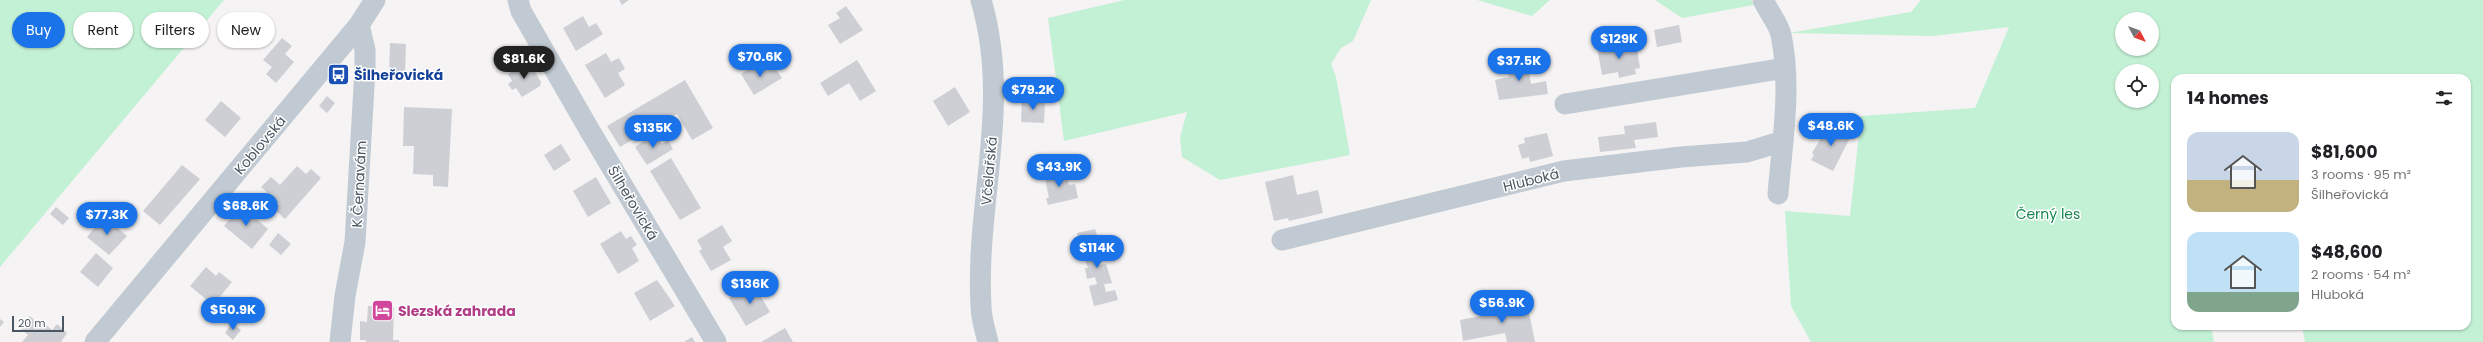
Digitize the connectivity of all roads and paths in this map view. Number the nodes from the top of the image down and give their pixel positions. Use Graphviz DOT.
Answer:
graph roads {
  1 [pos="375,0"];
  2 [pos="518,0"];
  3 [pos="981,0"];
  4 [pos="1763,0"];
  5 [pos="359,25"];
  6 [pos="1785,68"];
  7 [pos="1565,104"];
  8 [pos="1783,141"];
  9 [pos="1778,194"];
  10 [pos="1282,240"];
  11 [pos="95,342"];
  12 [pos="340,342"];
  13 [pos="716,342"];
  14 [pos="988,342"];
  1 -- 5 [label="street, Koblovská"];
  2 -- 13 [label="street, Šilheřovická"];
  3 -- 14 [label="street, Včelařská"];
  4 -- 6 [label="street"];
  5 -- 11 [label="street, Koblovská"];
  5 -- 12 [label="street, K Černavám"];
  6 -- 7 [label="street"];
  6 -- 8 [label="street"];
  8 -- 9 [label="street"];
  8 -- 10 [label="street, Hluboká"];
}
